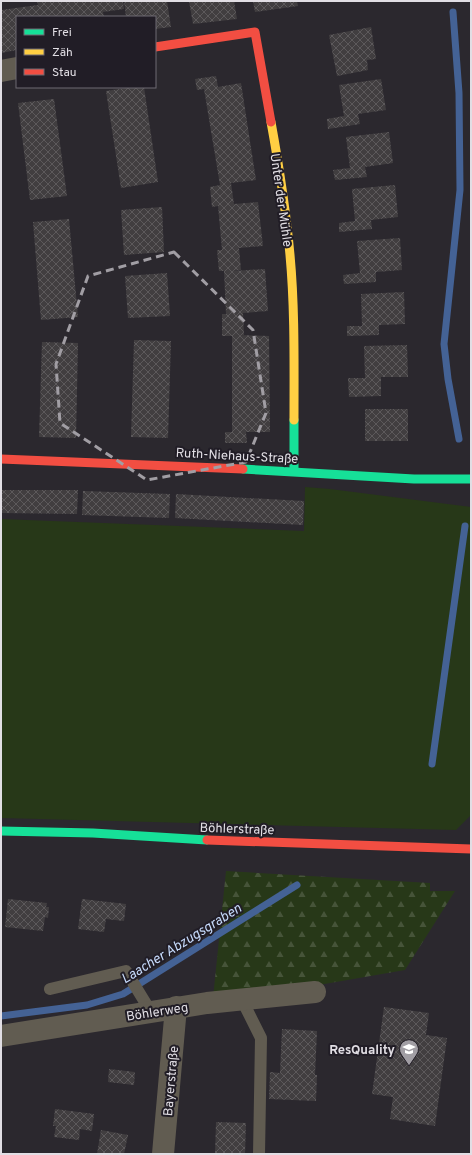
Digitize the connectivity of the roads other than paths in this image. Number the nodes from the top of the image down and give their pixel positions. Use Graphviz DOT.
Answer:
graph roads {
  1 [pos="156,48"];
  2 [pos="16,68"];
  3 [pos="1,71"];
  4 [pos="1,459"];
  5 [pos="294,471"];
  6 [pos="471,479"];
  7 [pos="1,832"];
  8 [pos="471,849"];
  9 [pos="50,989"];
  10 [pos="315,992"];
  11 [pos="242,1000"];
  12 [pos="146,1003"];
  13 [pos="176,1008"];
  14 [pos="1,1036"];
  15 [pos="163,1154"];
  16 [pos="259,1154"];
  1 -- 5 [label="street, Unter der Mühle"];
  2 -- 3 [label="street"];
  4 -- 5 [label="street, Ruth-Niehaus-Straße"];
  5 -- 6 [label="street, Ruth-Niehaus-Straße"];
  7 -- 8 [label="street, Böhlerstraße"];
  9 -- 12 [label="lane"];
  10 -- 11 [label="street, Böhlerweg"];
  11 -- 13 [label="street, Böhlerweg"];
  11 -- 16 [label="lane"];
  12 -- 13 [label="street, Böhlerweg"];
  12 -- 14 [label="street, Böhlerweg"];
  13 -- 15 [label="street, Bayerstraße"];
}
